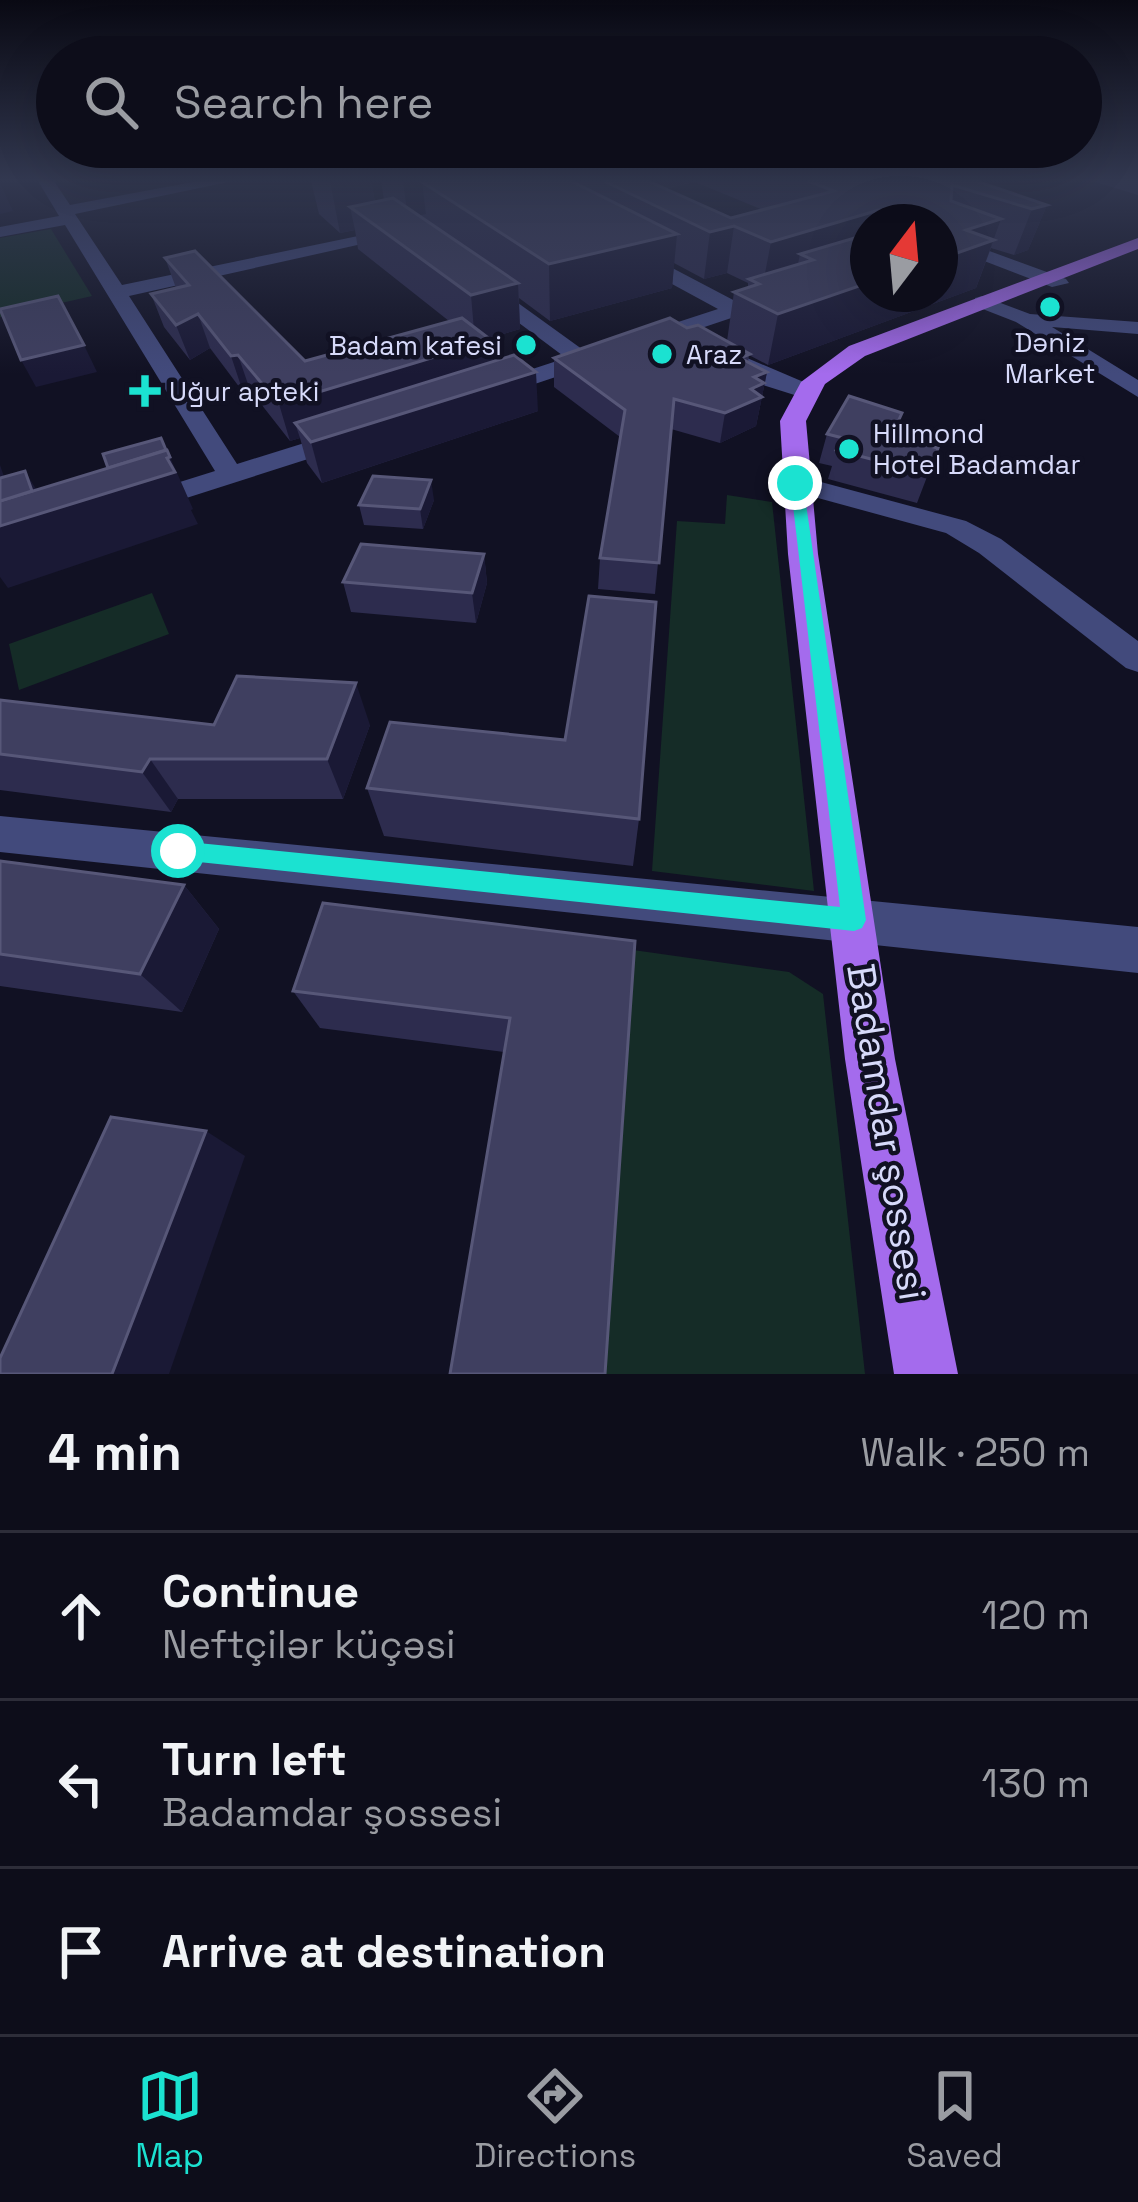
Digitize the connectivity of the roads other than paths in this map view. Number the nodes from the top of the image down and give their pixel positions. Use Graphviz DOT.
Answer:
graph roads {
  1 [pos="86,245"];
  2 [pos="353,245"];
  3 [pos="616,245"];
  4 [pos="1133,245"];
  5 [pos="958,246"];
  6 [pos="1138,254"];
  7 [pos="463,272"];
  8 [pos="850,272"];
  9 [pos="1052,280"];
  10 [pos="115,293"];
  11 [pos="988,304"];
  12 [pos="736,310"];
  13 [pos="1023,318"];
  14 [pos="1138,328"];
  15 [pos="680,329"];
  16 [pos="583,360"];
  17 [pos="1138,390"];
  18 [pos="804,391"];
  19 [pos="467,398"];
  20 [pos="380,427"];
  21 [pos="231,475"];
  22 [pos="795,483"];
  23 [pos="110,513"];
  24 [pos="1138,659"];
  25 [pos="0,834"];
  26 [pos="854,920"];
  27 [pos="1138,950"];
  28 [pos="926,1374"];
  1 -- 10 [label="street"];
  2 -- 10 [label="street"];
  3 -- 12 [label="street"];
  4 -- 9 [label="main road"];
  5 -- 9 [label="street"];
  6 -- 9 [label="main road"];
  7 -- 16 [label="street"];
  8 -- 12 [label="street"];
  9 -- 11 [label="main road"];
  10 -- 21 [label="street"];
  11 -- 13 [label="street"];
  11 -- 18 [label="main road"];
  12 -- 15 [label="street"];
  13 -- 14 [label="street"];
  13 -- 17 [label="street"];
  15 -- 16 [label="street"];
  15 -- 18 [label="street"];
  16 -- 19 [label="street"];
  18 -- 22 [label="main road, Badamdar şossesi"];
  20 -- 21 [label="street"];
  21 -- 23 [label="street"];
  22 -- 24 [label="street"];
  22 -- 26 [label="main road, Badamdar şossesi"];
  25 -- 26 [label="street"];
  26 -- 27 [label="street"];
  26 -- 28 [label="main road, Badamdar şossesi"];
}
